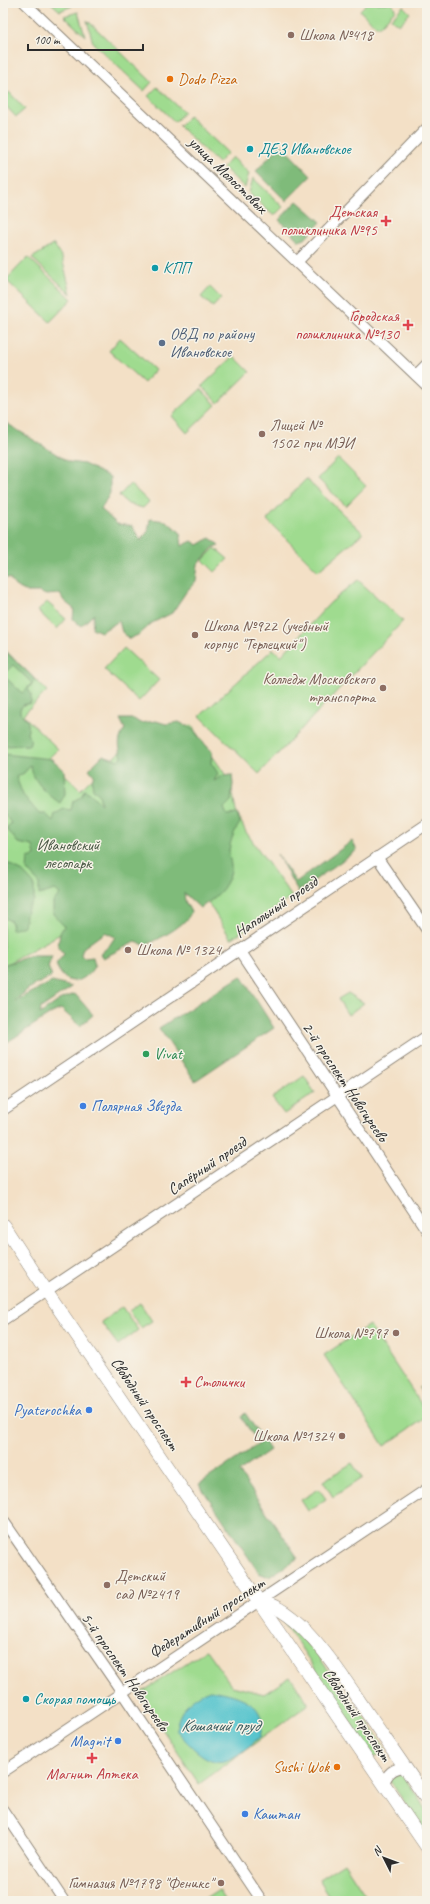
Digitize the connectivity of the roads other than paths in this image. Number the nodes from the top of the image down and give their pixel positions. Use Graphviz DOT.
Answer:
graph roads {
  1 [pos="25,3"];
  2 [pos="427,128"];
  3 [pos="297,262"];
  4 [pos="427,364"];
  5 [pos="416,375"];
  6 [pos="427,386"];
  7 [pos="427,824"];
  8 [pos="377,857"];
  9 [pos="427,930"];
  10 [pos="240,950"];
  11 [pos="427,1036"];
  12 [pos="336,1096"];
  13 [pos="3,1110"];
  14 [pos="3,1225"];
  15 [pos="427,1230"];
  16 [pos="47,1292"];
  17 [pos="3,1320"];
  18 [pos="427,1490"];
  19 [pos="3,1520"];
  20 [pos="260,1602"];
  21 [pos="122,1692"];
  22 [pos="405,1767"];
  23 [pos="3,1772"];
  24 [pos="384,1784"];
  25 [pos="427,1800"];
  26 [pos="3,1810"];
  27 [pos="427,1847"];
  28 [pos="64,1901"];
  29 [pos="262,1901"];
  1 -- 3 [label="street, улица Молостовых"];
  2 -- 3 [label="street"];
  3 -- 5 [label="street, улица Молостовых"];
  4 -- 5 [label="street"];
  5 -- 6 [label="street, улица Молостовых"];
  7 -- 8 [label="street, Напольный проезд"];
  8 -- 9 [label="street"];
  8 -- 10 [label="street, Напольный проезд"];
  10 -- 12 [label="street, 2-й проспект Новогиреево"];
  10 -- 13 [label="street, Напольный проезд"];
  11 -- 12 [label="street, Сапёрный проезд"];
  12 -- 15 [label="street, 2-й проспект Новогиреево"];
  12 -- 16 [label="street, Сапёрный проезд"];
  14 -- 16 [label="main road, Свободный проспект"];
  16 -- 17 [label="street, Сапёрный проезд"];
  16 -- 20 [label="main road, Свободный проспект"];
  18 -- 20 [label="street, Федеративный проспект"];
  19 -- 21 [label="street, 5-й проспект Новогиреево"];
  20 -- 21 [label="street, Федеративный проспект"];
  20 -- 22 [label="main road, Свободный проспект"];
  20 -- 24 [label="main road, Свободный проспект"];
  21 -- 23 [label="street, Федеративный проспект"];
  21 -- 29 [label="street, 5-й проспект Новогиреево"];
  22 -- 24 [label="street"];
  22 -- 25 [label="main road, Свободный проспект"];
  24 -- 27 [label="main road, Свободный проспект"];
  26 -- 28 [label="street"];
}
